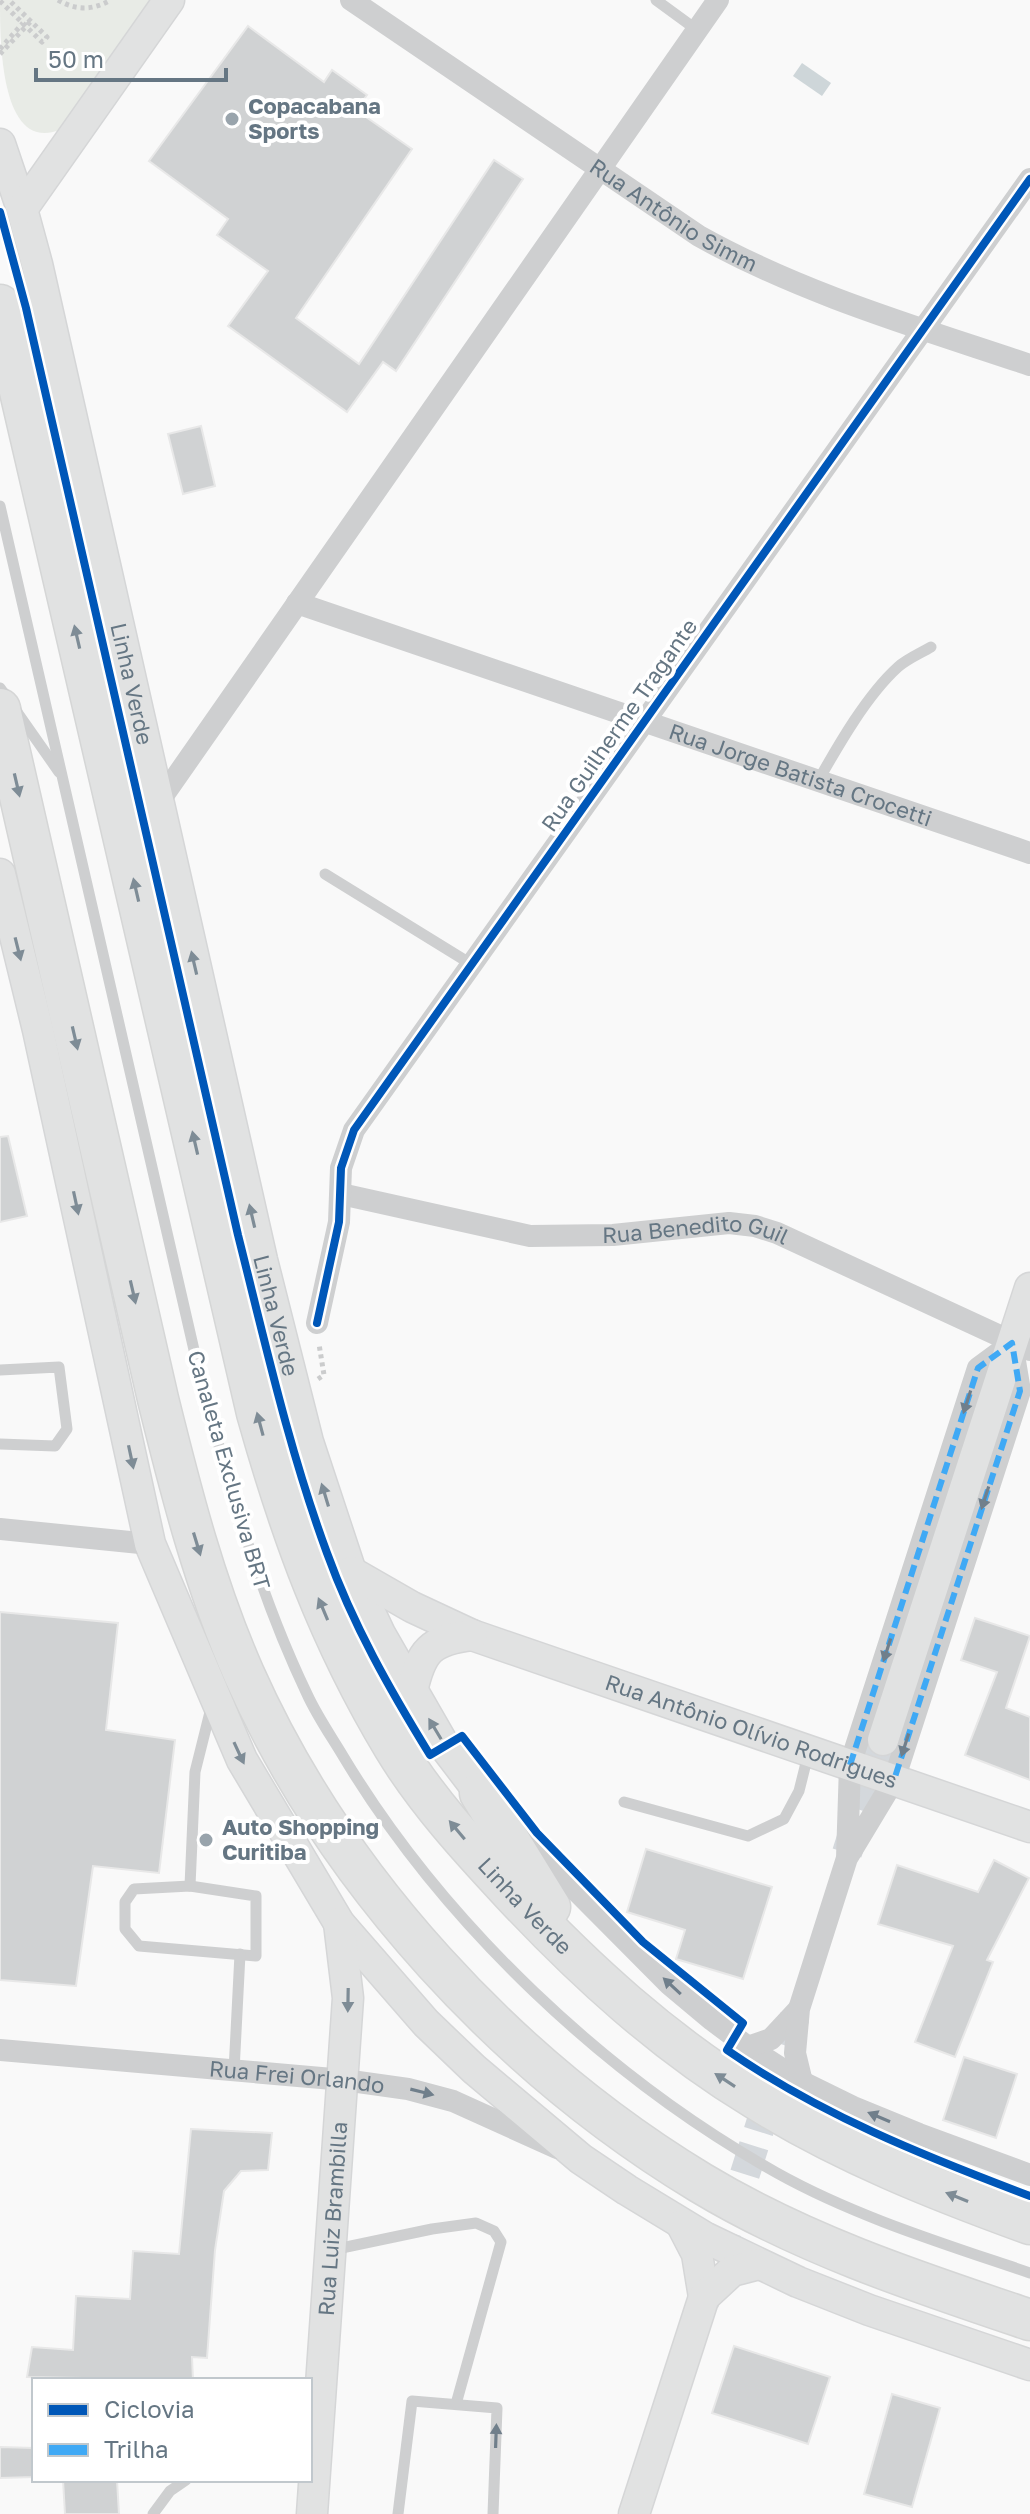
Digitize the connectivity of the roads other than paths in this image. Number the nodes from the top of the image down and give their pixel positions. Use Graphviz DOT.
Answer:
graph roads {
  1 [pos="169,0"];
  2 [pos="351,0"];
  3 [pos="656,0"];
  4 [pos="718,0"];
  5 [pos="697,30"];
  6 [pos="0,144"];
  7 [pos="600,169"];
  8 [pos="1030,179"];
  9 [pos="22,209"];
  10 [pos="0,305"];
  11 [pos="923,329"];
  12 [pos="1030,365"];
  13 [pos="0,506"];
  14 [pos="297,603"];
  15 [pos="931,647"];
  16 [pos="0,688"];
  17 [pos="0,709"];
  18 [pos="643,721"];
  19 [pos="64,779"];
  20 [pos="818,781"];
  21 [pos="158,803"];
  22 [pos="1030,853"];
  23 [pos="0,874"];
  24 [pos="325,874"];
  25 [pos="471,964"];
  26 [pos="341,1194"];
  27 [pos="1030,1288"];
  28 [pos="317,1323"];
  29 [pos="1021,1346"];
  30 [pos="0,1370"];
  31 [pos="0,1444"];
  32 [pos="0,1529"];
  33 [pos="150,1544"];
  34 [pos="351,1572"];
  35 [pos="472,1635"];
  36 [pos="412,1691"];
  37 [pos="214,1696"];
  38 [pos="883,1740"];
  39 [pos="809,1751"];
  40 [pos="850,1765"];
  41 [pos="894,1780"];
  42 [pos="480,1793"];
  43 [pos="624,1802"];
  44 [pos="1030,1827"];
  45 [pos="847,1858"];
  46 [pos="190,1886"];
  47 [pos="339,1923"];
  48 [pos="240,1954"];
  49 [pos="587,1969"];
  50 [pos="799,2009"];
  51 [pos="748,2047"];
  52 [pos="0,2050"];
  53 [pos="234,2071"];
  54 [pos="344,2080"];
  55 [pos="802,2082"];
  56 [pos="581,2159"];
  57 [pos="1030,2175"];
  58 [pos="1030,2224"];
  59 [pos="682,2225"];
  60 [pos="332,2251"];
  61 [pos="759,2264"];
  62 [pos="1030,2273"];
  63 [pos="704,2297"];
  64 [pos="1030,2320"];
  65 [pos="1030,2365"];
  66 [pos="456,2404"];
  67 [pos="314,2439"];
  68 [pos="183,2482"];
  69 [pos="153,2514"];
  70 [pos="312,2514"];
  71 [pos="398,2514"];
  72 [pos="493,2514"];
  73 [pos="634,2514"];
  1 -- 9 [label="main road"];
  2 -- 7 [label="street, Rua Antônio Simm"];
  3 -- 5 [label="lane"];
  4 -- 5 [label="street"];
  5 -- 7 [label="street"];
  6 -- 9 [label="main road, Linha Verde"];
  7 -- 11 [label="street, Rua Antônio Simm"];
  7 -- 14 [label="street"];
  8 -- 11 [label="street, Rua Guilherme Tragante"];
  9 -- 21 [label="main road, Linha Verde"];
  49 -- 10 [label="highway, Linha Verde, one-way"];
  11 -- 12 [label="street, Rua Antônio Simm"];
  11 -- 18 [label="street, Rua Guilherme Tragante"];
  13 -- 19 [label="lane, Canaleta Exclusiva BRT"];
  14 -- 18 [label="street, Rua Jorge Batista Crocetti"];
  14 -- 21 [label="street"];
  15 -- 20 [label="lane"];
  16 -- 19 [label="lane, Canaleta Exclusiva BRT"];
  17 -- 64 [label="highway, one-way"];
  18 -- 20 [label="street, Rua Jorge Batista Crocetti"];
  18 -- 25 [label="street, Rua Guilherme Tragante"];
  19 -- 62 [label="lane, Canaleta Exclusiva BRT"];
  20 -- 22 [label="street, Rua Jorge Batista Crocetti"];
  34 -- 21 [label="main road, Linha Verde, one-way"];
  23 -- 33 [label="main road, one-way"];
  24 -- 25 [label="lane"];
  25 -- 26 [label="street, Rua Guilherme Tragante"];
  26 -- 28 [label="street, Rua Guilherme Tragante"];
  26 -- 29 [label="street, Rua Benedito Guil"];
  27 -- 29 [label="main road"];
  29 -- 38 [label="main road"];
  29 -- 40 [label="street, one-way"];
  29 -- 41 [label="street, one-way"];
  30 -- 31 [label="lane"];
  32 -- 33 [label="street"];
  33 -- 37 [label="main road"];
  34 -- 35 [label="main road, Rua Antônio Olívio Rodrigues"];
  34 -- 36 [label="main road, Linha Verde"];
  35 -- 36 [label="main road"];
  35 -- 39 [label="main road, Rua Antônio Olívio Rodrigues"];
  42 -- 36 [label="main road, Linha Verde, one-way"];
  37 -- 46 [label="lane"];
  37 -- 47 [label="main road, one-way"];
  39 -- 40 [label="main road, Rua Antônio Olívio Rodrigues"];
  39 -- 43 [label="lane"];
  40 -- 41 [label="main road, Rua Antônio Olívio Rodrigues"];
  40 -- 45 [label="street"];
  41 -- 44 [label="main road, Rua Antônio Olívio Rodrigues"];
  41 -- 45 [label="street"];
  42 -- 49 [label="highway"];
  51 -- 42 [label="street, Linha Verde, one-way"];
  45 -- 50 [label="street"];
  46 -- 48 [label="lane"];
  46 -- 48 [label="lane"];
  47 -- 54 [label="main road, Rua Luiz Brambilla, one-way"];
  47 -- 56 [label="main road"];
  48 -- 53 [label="lane"];
  58 -- 49 [label="highway, Linha Verde, one-way"];
  50 -- 51 [label="street"];
  50 -- 55 [label="street"];
  51 -- 55 [label="street, Linha Verde"];
  52 -- 53 [label="street, Rua Frei Orlando"];
  53 -- 54 [label="street, Rua Frei Orlando"];
  54 -- 56 [label="street, Rua Frei Orlando, one-way"];
  54 -- 60 [label="main road, Rua Luiz Brambilla"];
  57 -- 55 [label="street, Linha Verde, one-way"];
  56 -- 59 [label="main road"];
  59 -- 61 [label="main road"];
  59 -- 63 [label="main road"];
  60 -- 66 [label="lane"];
  60 -- 67 [label="main road, Rua Luiz Brambilla"];
  61 -- 63 [label="main road"];
  61 -- 65 [label="main road"];
  63 -- 73 [label="main road"];
  66 -- 71 [label="lane"];
  72 -- 66 [label="lane, one-way"];
  67 -- 70 [label="main road, Rua Luiz Brambilla"];
  68 -- 69 [label="lane"];
}
